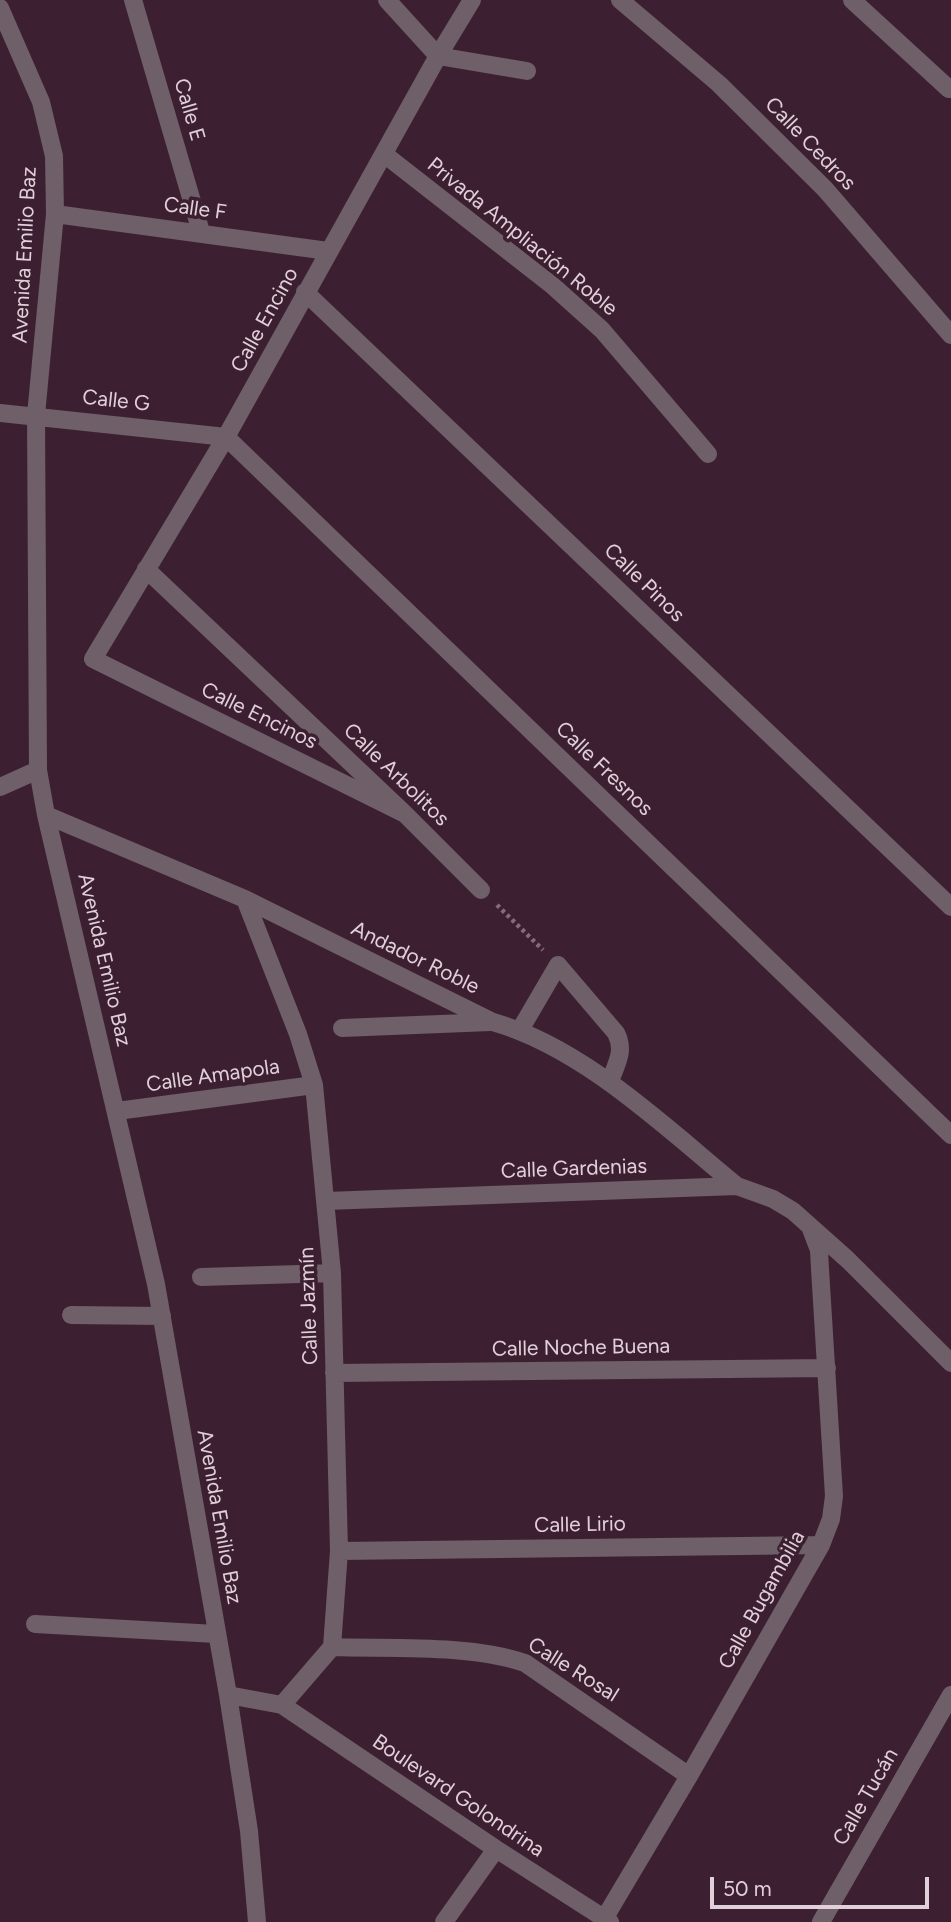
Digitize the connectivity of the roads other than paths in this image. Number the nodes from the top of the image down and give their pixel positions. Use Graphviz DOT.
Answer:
graph roads {
  1 [pos="133,0"];
  2 [pos="387,0"];
  3 [pos="472,0"];
  4 [pos="620,0"];
  5 [pos="852,0"];
  6 [pos="0,8"];
  7 [pos="438,56"];
  8 [pos="527,71"];
  9 [pos="949,89"];
  10 [pos="384,154"];
  11 [pos="55,214"];
  12 [pos="201,232"];
  13 [pos="328,251"];
  14 [pos="305,292"];
  15 [pos="951,335"];
  16 [pos="0,412"];
  17 [pos="36,415"];
  18 [pos="226,437"];
  19 [pos="708,454"];
  20 [pos="146,569"];
  21 [pos="93,659"];
  22 [pos="38,770"];
  23 [pos="0,787"];
  24 [pos="405,814"];
  25 [pos="47,815"];
  26 [pos="481,890"];
  27 [pos="245,899"];
  28 [pos="951,906"];
  29 [pos="493,1022"];
  30 [pos="342,1028"];
  31 [pos="520,1030"];
  32 [pos="610,1081"];
  33 [pos="314,1085"];
  34 [pos="117,1111"];
  35 [pos="951,1135"];
  36 [pos="737,1186"];
  37 [pos="326,1200"];
  38 [pos="811,1229"];
  39 [pos="332,1273"];
  40 [pos="201,1277"];
  41 [pos="71,1315"];
  42 [pos="162,1316"];
  43 [pos="951,1363"];
  44 [pos="827,1368"];
  45 [pos="334,1373"];
  46 [pos="821,1545"];
  47 [pos="339,1551"];
  48 [pos="35,1623"];
  49 [pos="216,1634"];
  50 [pos="332,1647"];
  51 [pos="228,1695"];
  52 [pos="951,1695"];
  53 [pos="282,1705"];
  54 [pos="689,1776"];
  55 [pos="496,1849"];
  56 [pos="607,1920"];
  57 [pos="257,1922"];
  58 [pos="444,1922"];
  59 [pos="821,1922"];
  1 -- 12 [label="street, Calle E"];
  2 -- 7 [label="street"];
  3 -- 7 [label="street, Calle Encino"];
  4 -- 15 [label="street, Calle Cedros"];
  5 -- 9 [label="street"];
  6 -- 11 [label="street, Avenida Emilio Baz"];
  7 -- 8 [label="street"];
  7 -- 10 [label="street, Calle Encino"];
  10 -- 13 [label="street, Calle Encino"];
  10 -- 19 [label="street, Privada Ampliación Roble"];
  11 -- 12 [label="street, Calle F"];
  11 -- 17 [label="street, Avenida Emilio Baz"];
  12 -- 13 [label="street, Calle F"];
  13 -- 14 [label="street, Calle Encino"];
  14 -- 18 [label="street, Calle Encino"];
  14 -- 28 [label="street, Calle Pinos"];
  16 -- 17 [label="street, Calle G"];
  17 -- 18 [label="street, Calle G"];
  17 -- 22 [label="street, Avenida Emilio Baz"];
  18 -- 20 [label="street, Calle Encino"];
  18 -- 35 [label="street, Calle Fresnos"];
  20 -- 21 [label="street, Calle Encino"];
  20 -- 24 [label="street, Calle Arbolitos"];
  21 -- 24 [label="street, Calle Encinos"];
  22 -- 23 [label="street"];
  22 -- 25 [label="street, Avenida Emilio Baz"];
  24 -- 26 [label="street, Calle Arbolitos"];
  25 -- 27 [label="street, Andador Roble"];
  25 -- 34 [label="street, Avenida Emilio Baz"];
  27 -- 29 [label="street, Andador Roble"];
  27 -- 33 [label="street, Calle Jazmín"];
  29 -- 30 [label="street"];
  29 -- 31 [label="street, Andador Roble"];
  31 -- 32 [label="street, Andador Roble"];
  31 -- 32 [label="street"];
  32 -- 36 [label="street, Andador Roble"];
  33 -- 34 [label="street, Calle Amapola"];
  33 -- 37 [label="street, Calle Jazmín"];
  34 -- 42 [label="street, Avenida Emilio Baz"];
  36 -- 37 [label="street, Calle Gardenias"];
  36 -- 38 [label="street, Calle Gardenias"];
  37 -- 39 [label="street, Calle Jazmín"];
  38 -- 43 [label="street"];
  38 -- 44 [label="street, Calle Bugambilia"];
  39 -- 40 [label="street"];
  39 -- 45 [label="street, Calle Jazmín"];
  41 -- 42 [label="street"];
  42 -- 49 [label="street, Avenida Emilio Baz"];
  44 -- 45 [label="street, Calle Noche Buena"];
  44 -- 46 [label="street, Calle Bugambilia"];
  45 -- 47 [label="street, Calle Jazmín"];
  46 -- 47 [label="street, Calle Lirio"];
  46 -- 54 [label="street, Calle Bugambilia"];
  47 -- 50 [label="street, Calle Jazmín"];
  48 -- 49 [label="street"];
  49 -- 51 [label="street, Avenida Emilio Baz"];
  50 -- 53 [label="street"];
  50 -- 54 [label="street, Calle Rosal"];
  51 -- 53 [label="street"];
  51 -- 57 [label="street, Avenida Emilio Baz"];
  52 -- 59 [label="street, Calle Tucán"];
  53 -- 55 [label="street, Boulevard Golondrina"];
  54 -- 56 [label="street, Calle Bugambilia"];
  55 -- 56 [label="street, Boulevard Golondrina"];
  55 -- 58 [label="street"];
}
